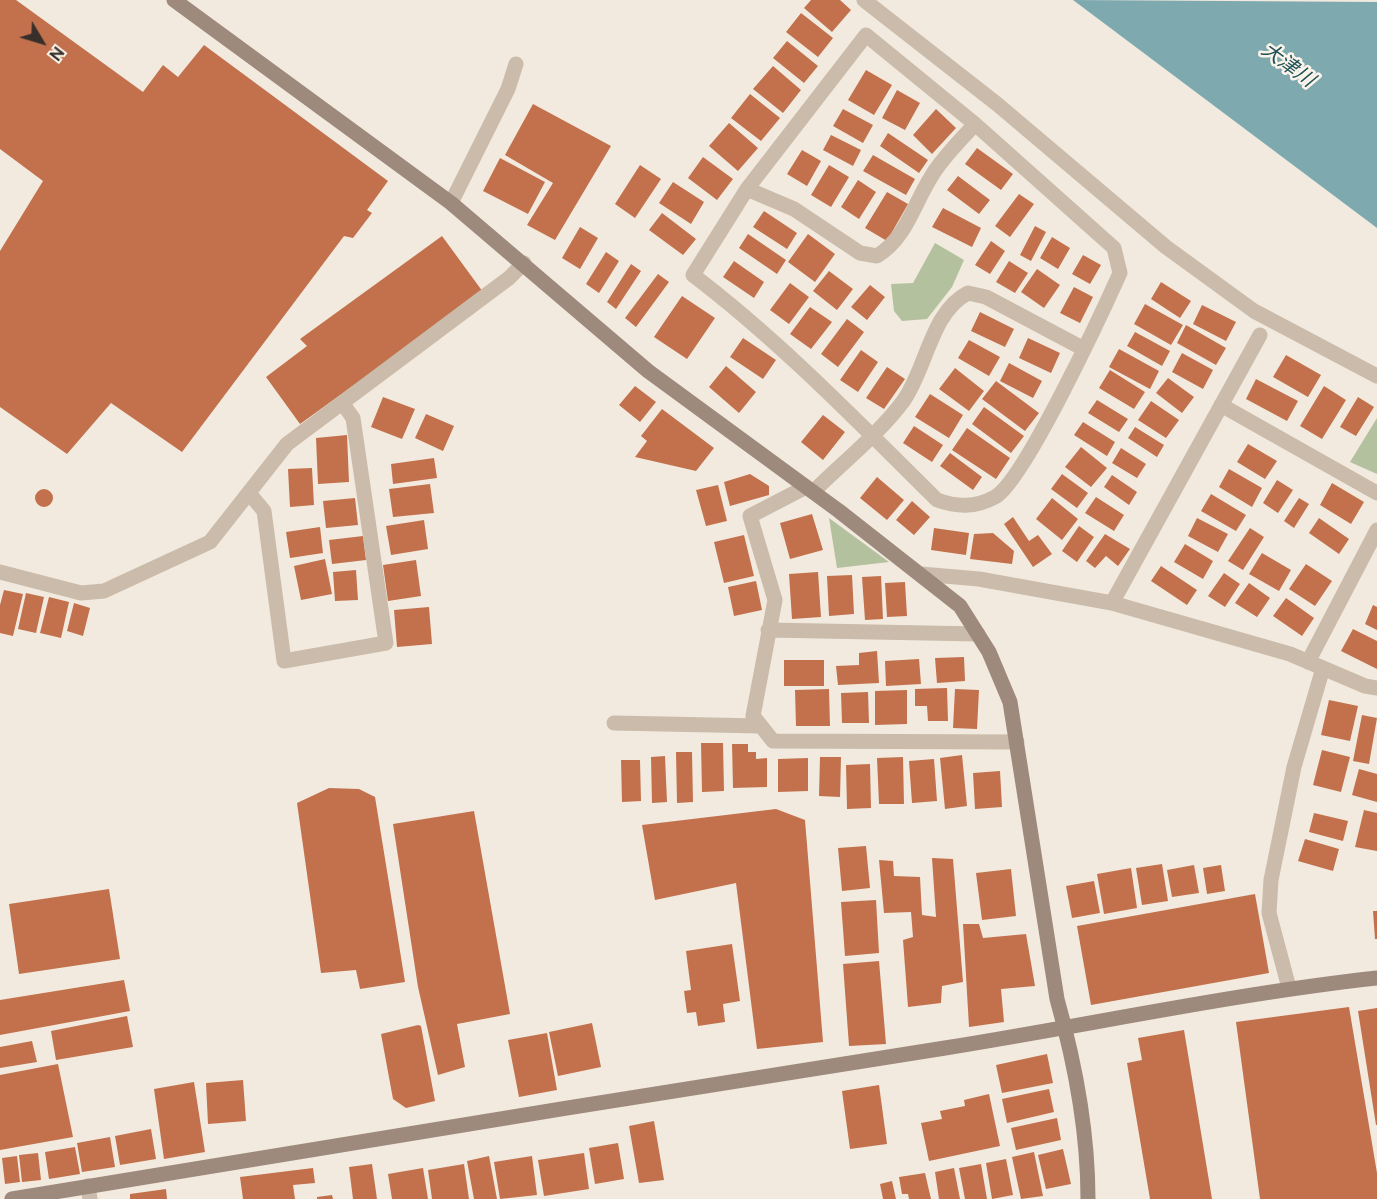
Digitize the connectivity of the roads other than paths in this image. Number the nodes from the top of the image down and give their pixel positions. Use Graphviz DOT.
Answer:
graph roads {
  1 [pos="174,0"];
  2 [pos="864,0"];
  3 [pos="516,64"];
  4 [pos="975,124"];
  5 [pos="747,189"];
  6 [pos="451,203"];
  7 [pos="524,263"];
  8 [pos="1260,335"];
  9 [pos="1084,349"];
  10 [pos="1377,376"];
  11 [pos="343,404"];
  12 [pos="1221,405"];
  13 [pos="871,435"];
  14 [pos="810,489"];
  15 [pos="249,493"];
  16 [pos="1377,493"];
  17 [pos="1377,530"];
  18 [pos="0,572"];
  19 [pos="921,574"];
  20 [pos="1112,603"];
  21 [pos="768,630"];
  22 [pos="978,634"];
  23 [pos="1308,662"];
  24 [pos="1323,668"];
  25 [pos="1377,688"];
  26 [pos="614,723"];
  27 [pos="761,726"];
  28 [pos="1017,742"];
  29 [pos="1377,978"];
  30 [pos="1289,988"];
  31 [pos="1065,1029"];
  32 [pos="89,1192"];
  33 [pos="12,1199"];
  34 [pos="1088,1199"];
  1 -- 6 [label="street"];
  2 -- 10 [label="street"];
  3 -- 6 [label="street"];
  4 -- 5 [label="street"];
  4 -- 5 [label="street"];
  4 -- 9 [label="street"];
  5 -- 13 [label="street"];
  6 -- 7 [label="street"];
  7 -- 11 [label="street"];
  7 -- 14 [label="street"];
  8 -- 12 [label="street"];
  9 -- 13 [label="street"];
  9 -- 13 [label="street"];
  11 -- 15 [label="street"];
  11 -- 15 [label="street"];
  12 -- 16 [label="street"];
  12 -- 20 [label="street"];
  13 -- 14 [label="street"];
  14 -- 19 [label="street"];
  14 -- 21 [label="street"];
  15 -- 18 [label="street"];
  17 -- 23 [label="street"];
  19 -- 20 [label="street"];
  19 -- 22 [label="street"];
  20 -- 23 [label="street"];
  21 -- 22 [label="street"];
  21 -- 27 [label="street"];
  22 -- 28 [label="street"];
  23 -- 24 [label="street"];
  24 -- 25 [label="street"];
  24 -- 30 [label="street"];
  26 -- 27 [label="street"];
  27 -- 28 [label="street"];
  28 -- 31 [label="street"];
  29 -- 30 [label="street"];
  30 -- 31 [label="street"];
  31 -- 32 [label="street"];
  31 -- 34 [label="street"];
  32 -- 33 [label="street"];
}
